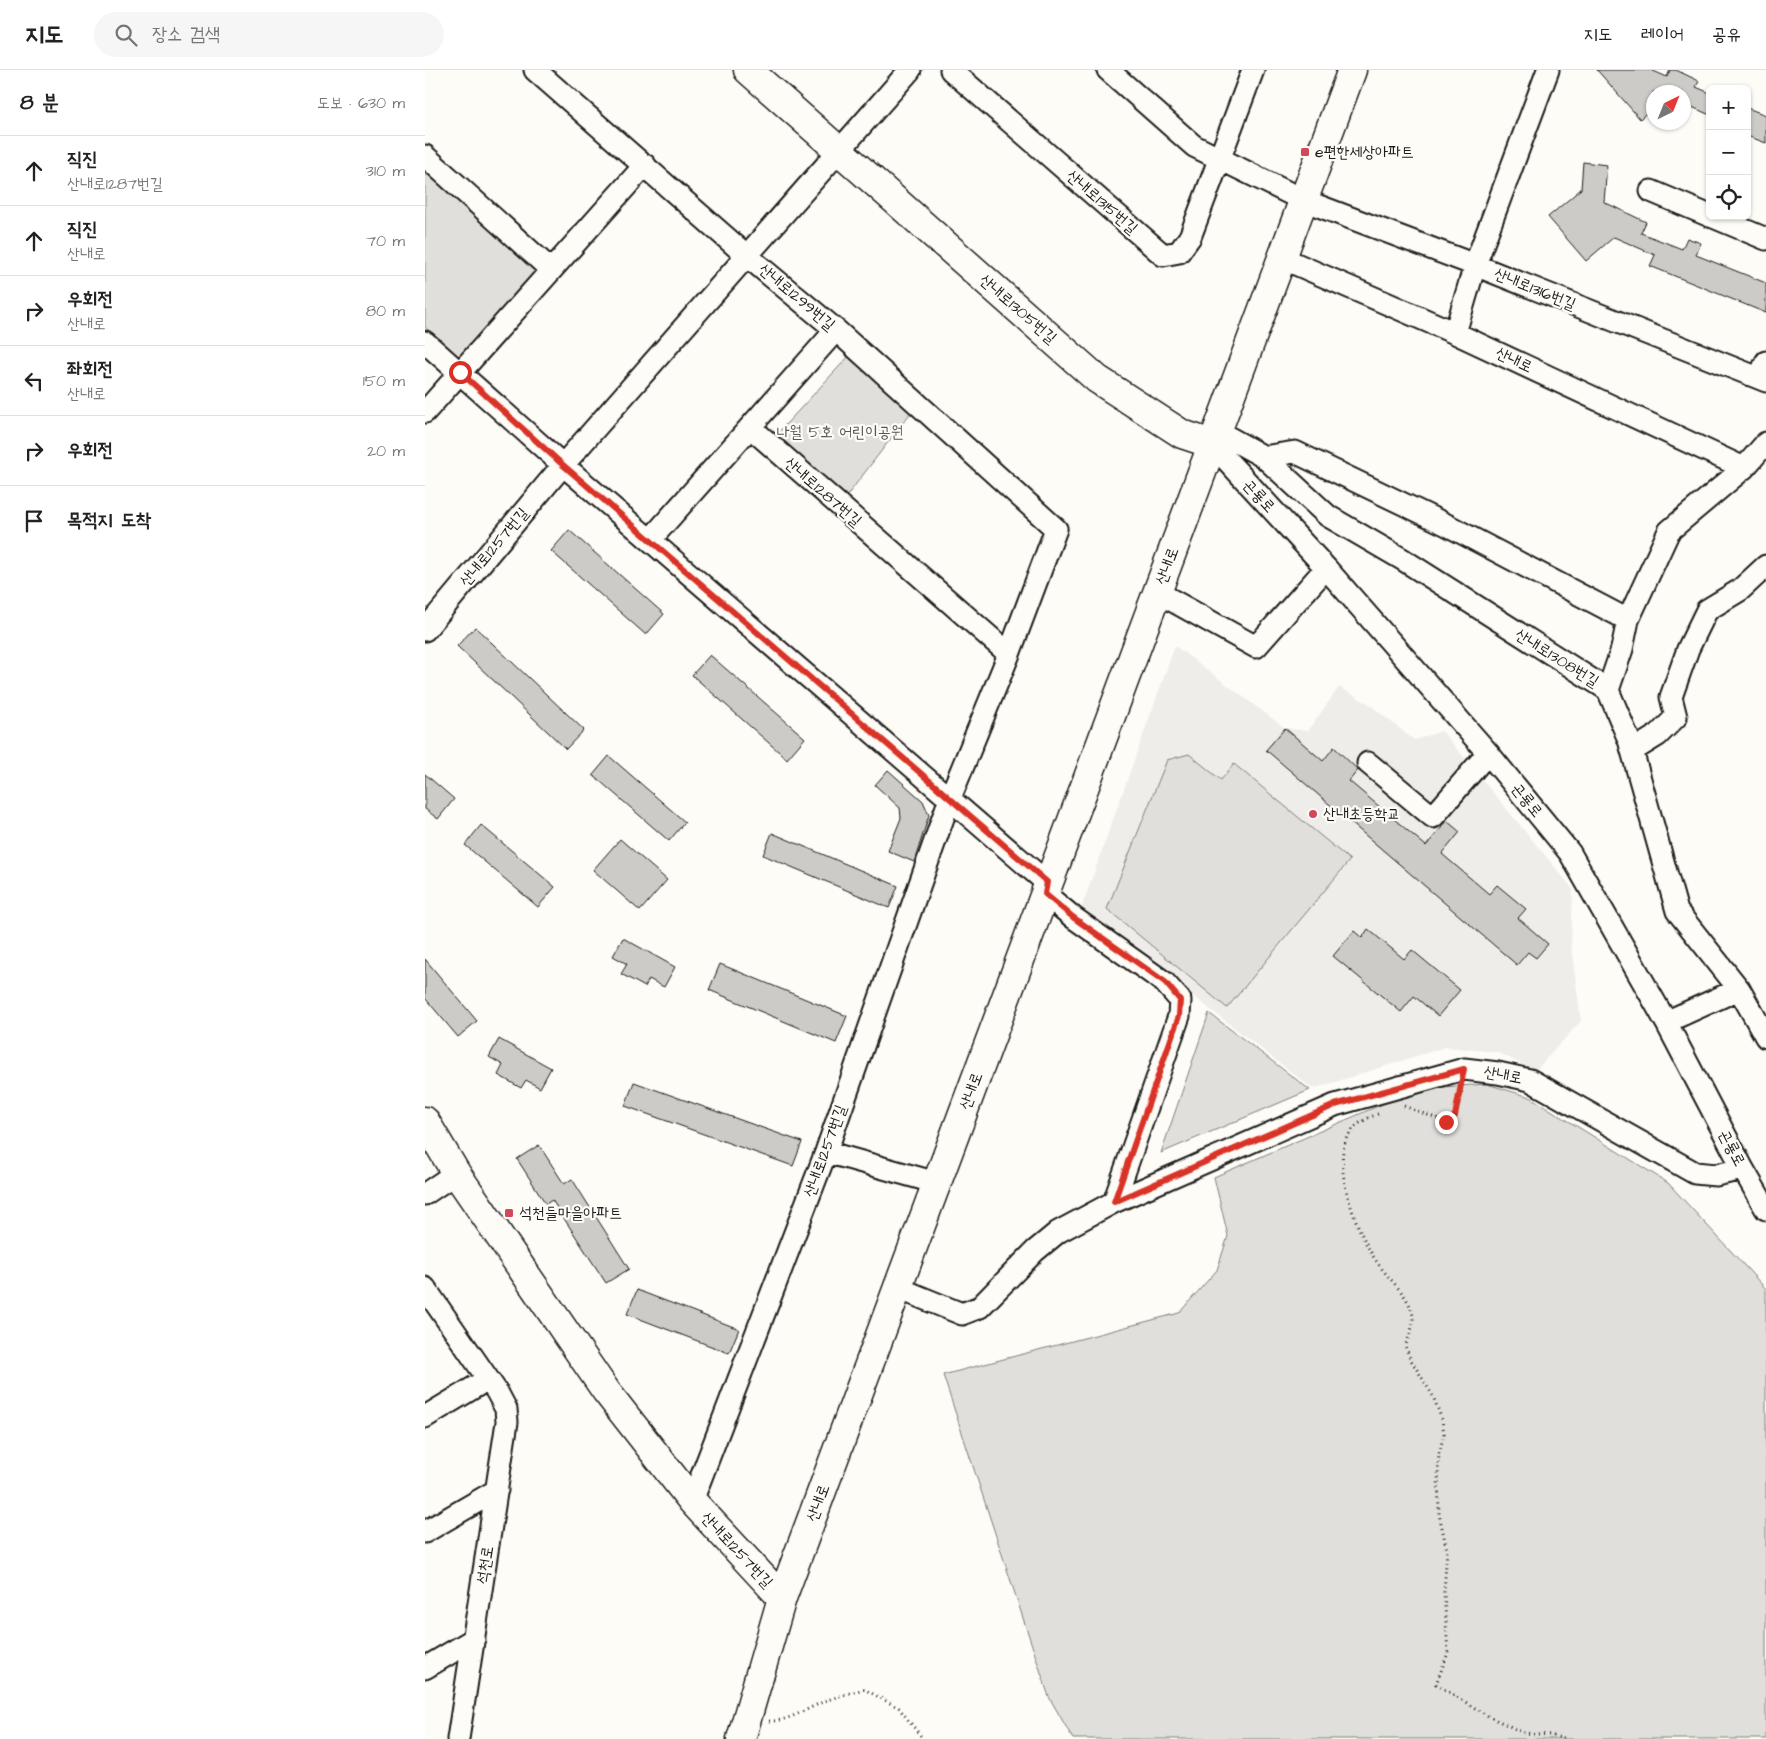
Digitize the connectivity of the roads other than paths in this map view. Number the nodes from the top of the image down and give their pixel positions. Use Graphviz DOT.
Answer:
graph roads {
  1 [pos="535,70"];
  2 [pos="910,70"];
  3 [pos="951,70"];
  4 [pos="1108,70"];
  5 [pos="1253,70"];
  6 [pos="1352,70"];
  7 [pos="1548,70"];
  8 [pos="755,72"];
  9 [pos="840,151"];
  10 [pos="425,156"];
  11 [pos="1220,158"];
  12 [pos="645,164"];
  13 [pos="1651,191"];
  14 [pos="1303,200"];
  15 [pos="1706,214"];
  16 [pos="1721,220"];
  17 [pos="1766,239"];
  18 [pos="747,256"];
  19 [pos="1281,258"];
  20 [pos="1475,265"];
  21 [pos="550,269"];
  22 [pos="836,330"];
  23 [pos="1455,333"];
  24 [pos="425,342"];
  25 [pos="460,372"];
  26 [pos="1764,374"];
  27 [pos="425,412"];
  28 [pos="750,427"];
  29 [pos="1215,437"];
  30 [pos="1766,443"];
  31 [pos="1264,457"];
  32 [pos="563,465"];
  33 [pos="1744,468"];
  34 [pos="651,538"];
  35 [pos="1766,566"];
  36 [pos="1325,568"];
  37 [pos="1157,592"];
  38 [pos="1629,620"];
  39 [pos="425,630"];
  40 [pos="1009,654"];
  41 [pos="1608,690"];
  42 [pos="1632,751"];
  43 [pos="1488,752"];
  44 [pos="1369,763"];
  45 [pos="950,798"];
  46 [pos="1045,894"];
  47 [pos="1739,989"];
  48 [pos="1665,1022"];
  49 [pos="1766,1037"];
  50 [pos="425,1121"];
  51 [pos="826,1152"];
  52 [pos="1743,1169"];
  53 [pos="456,1173"];
  54 [pos="937,1183"];
  55 [pos="425,1194"];
  56 [pos="1114,1202"];
  57 [pos="1766,1209"];
  58 [pos="898,1288"];
  59 [pos="428,1298"];
  60 [pos="488,1379"];
  61 [pos="425,1417"];
  62 [pos="497,1490"];
  63 [pos="692,1501"];
  64 [pos="425,1532"];
  65 [pos="782,1598"];
  66 [pos="474,1639"];
  67 [pos="425,1668"];
  68 [pos="744,1729"];
  69 [pos="458,1739"];
  1 -- 12 [label="street, 산내로1299번길"];
  2 -- 9 [label="street"];
  3 -- 11 [label="street, 산내로1315번길"];
  4 -- 11 [label="street"];
  5 -- 11 [label="street, 산내로1315번길"];
  6 -- 14 [label="main road, 산내로"];
  7 -- 20 [label="street"];
  8 -- 9 [label="main road, 산내로1305번길"];
  9 -- 18 [label="street"];
  9 -- 29 [label="main road, 산내로1305번길"];
  10 -- 21 [label="street"];
  11 -- 14 [label="street"];
  12 -- 18 [label="street, 산내로1299번길"];
  12 -- 21 [label="street"];
  13 -- 15 [label="street"];
  14 -- 19 [label="main road, 산내로"];
  14 -- 20 [label="street, 산내로1316번길"];
  16 -- 17 [label="street"];
  18 -- 22 [label="street, 산내로1299번길"];
  18 -- 32 [label="street"];
  19 -- 23 [label="street, 산내로"];
  19 -- 29 [label="main road, 산내로"];
  20 -- 23 [label="street"];
  20 -- 26 [label="street, 산내로1316번길"];
  21 -- 25 [label="street"];
  22 -- 28 [label="street"];
  22 -- 40 [label="street, 산내로1299번길"];
  23 -- 33 [label="street, 산내로"];
  24 -- 25 [label="street"];
  25 -- 27 [label="street"];
  25 -- 32 [label="street"];
  28 -- 34 [label="street"];
  28 -- 40 [label="street, 산내로1287번길"];
  29 -- 31 [label="street, 산내로1308번길"];
  29 -- 36 [label="street, 곤룡로"];
  29 -- 37 [label="main road, 산내로"];
  30 -- 33 [label="street"];
  31 -- 38 [label="street"];
  31 -- 41 [label="street, 산내로1308번길"];
  32 -- 34 [label="street"];
  32 -- 39 [label="street, 산내로1257번길"];
  33 -- 38 [label="street"];
  34 -- 45 [label="street"];
  35 -- 42 [label="street"];
  36 -- 37 [label="street, 산내로"];
  36 -- 43 [label="street, 곤룡로"];
  37 -- 46 [label="main road, 산내로"];
  38 -- 41 [label="street"];
  40 -- 45 [label="street"];
  41 -- 42 [label="street, 산내로1308번길"];
  42 -- 47 [label="street, 산내로1308번길"];
  43 -- 44 [label="street"];
  43 -- 48 [label="street, 곤룡로"];
  45 -- 46 [label="street"];
  45 -- 51 [label="street, 산내로1257번길"];
  46 -- 54 [label="main road, 산내로"];
  46 -- 56 [label="street"];
  47 -- 48 [label="street"];
  47 -- 49 [label="street, 산내로1308번길"];
  48 -- 52 [label="street, 곤룡로"];
  50 -- 53 [label="main road, 산내로1257번길"];
  51 -- 54 [label="street"];
  51 -- 63 [label="street, 산내로1257번길"];
  52 -- 56 [label="street, 산내로"];
  52 -- 57 [label="street, 곤룡로"];
  53 -- 55 [label="street"];
  53 -- 63 [label="main road, 산내로1257번길"];
  54 -- 58 [label="main road, 산내로"];
  56 -- 58 [label="street, 산내로"];
  58 -- 65 [label="main road, 산내로"];
  59 -- 60 [label="street, 석천로"];
  60 -- 61 [label="street"];
  60 -- 62 [label="street, 석천로"];
  62 -- 64 [label="street"];
  62 -- 66 [label="street, 석천로"];
  63 -- 65 [label="main road, 산내로1257번길"];
  65 -- 68 [label="main road, 산내로"];
  66 -- 67 [label="street"];
  66 -- 69 [label="street, 석천로"];
}
